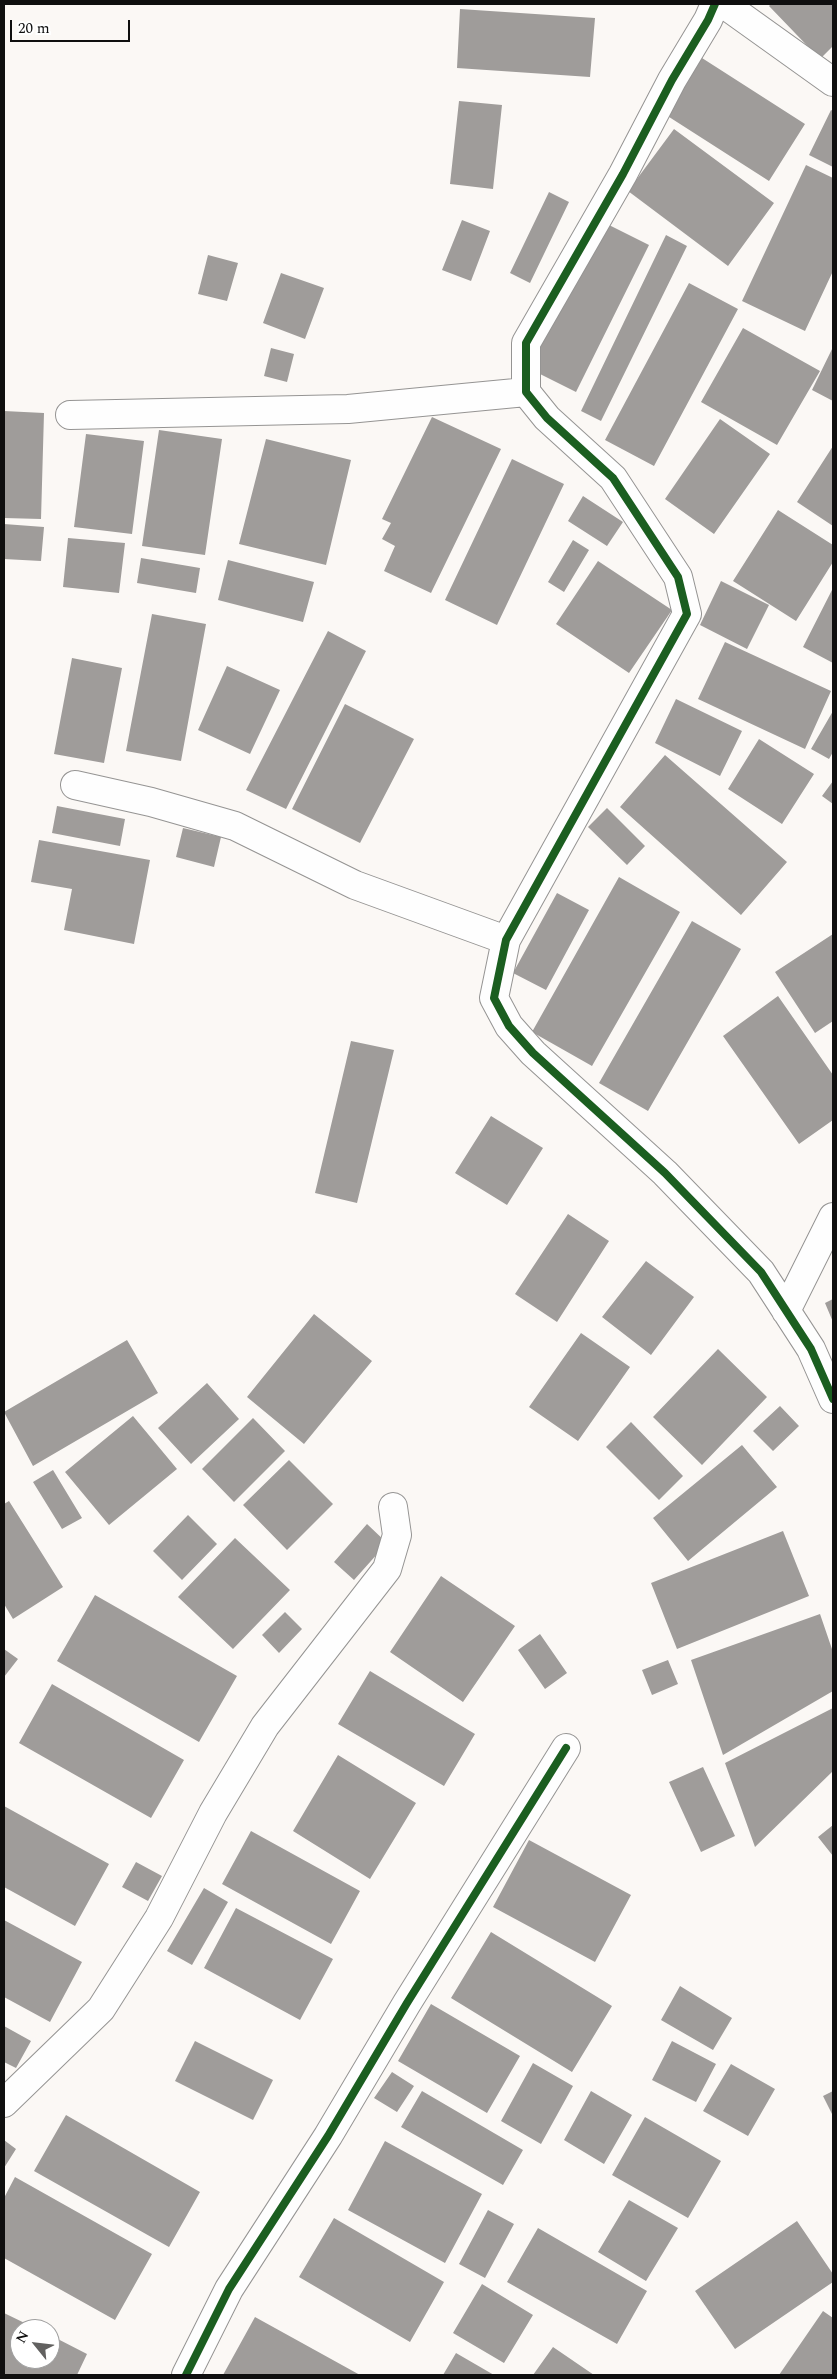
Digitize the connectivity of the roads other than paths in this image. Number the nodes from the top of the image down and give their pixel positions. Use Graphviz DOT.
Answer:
graph roads {
  1 [pos="715,4"];
  2 [pos="724,4"];
  3 [pos="833,82"];
  4 [pos="526,392"];
  5 [pos="70,416"];
  6 [pos="75,785"];
  7 [pos="506,940"];
  8 [pos="833,1217"];
  9 [pos="786,1311"];
  10 [pos="833,1398"];
  11 [pos="393,1507"];
  12 [pos="566,1748"];
  13 [pos="4,2102"];
  14 [pos="186,2375"];
  1 -- 4 [label="street"];
  2 -- 3 [label="street"];
  4 -- 5 [label="street"];
  4 -- 7 [label="street"];
  6 -- 7 [label="street"];
  7 -- 9 [label="street"];
  8 -- 9 [label="street"];
  9 -- 10 [label="street"];
  11 -- 13 [label="street"];
  12 -- 14 [label="street"];
}
